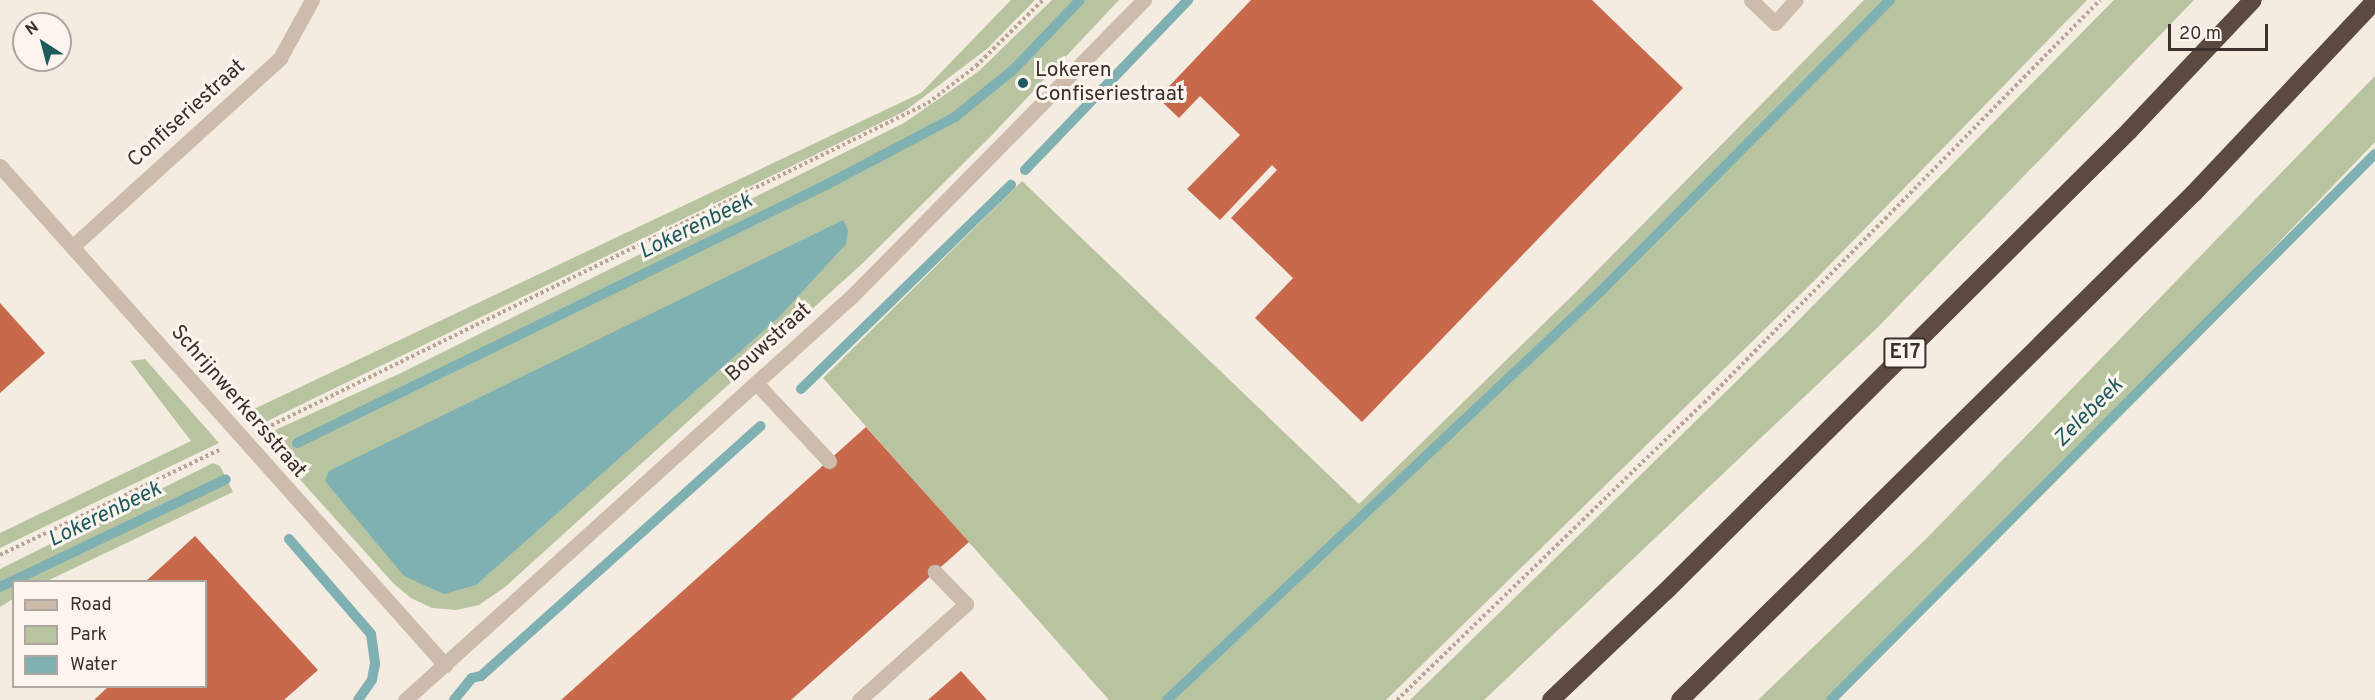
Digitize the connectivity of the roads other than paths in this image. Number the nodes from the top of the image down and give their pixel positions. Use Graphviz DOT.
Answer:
graph roads {
  1 [pos="312,0"];
  2 [pos="1144,0"];
  3 [pos="1751,0"];
  4 [pos="1796,0"];
  5 [pos="2253,0"];
  6 [pos="2375,1"];
  7 [pos="0,166"];
  8 [pos="73,246"];
  9 [pos="756,382"];
  10 [pos="829,461"];
  11 [pos="935,572"];
  12 [pos="445,665"];
  13 [pos="405,700"];
  14 [pos="859,700"];
  15 [pos="1551,700"];
  16 [pos="1680,700"];
  1 -- 8 [label="street, Confiseriestraat"];
  2 -- 9 [label="street, Bouwstraat"];
  3 -- 4 [label="street"];
  5 -- 15 [label="highway, E17"];
  6 -- 16 [label="highway"];
  7 -- 8 [label="street, Schrijnwerkersstraat"];
  8 -- 12 [label="street, Schrijnwerkersstraat"];
  9 -- 10 [label="street"];
  9 -- 12 [label="street, Bouwstraat"];
  11 -- 14 [label="street"];
  12 -- 13 [label="street, Bouwstraat"];
}
